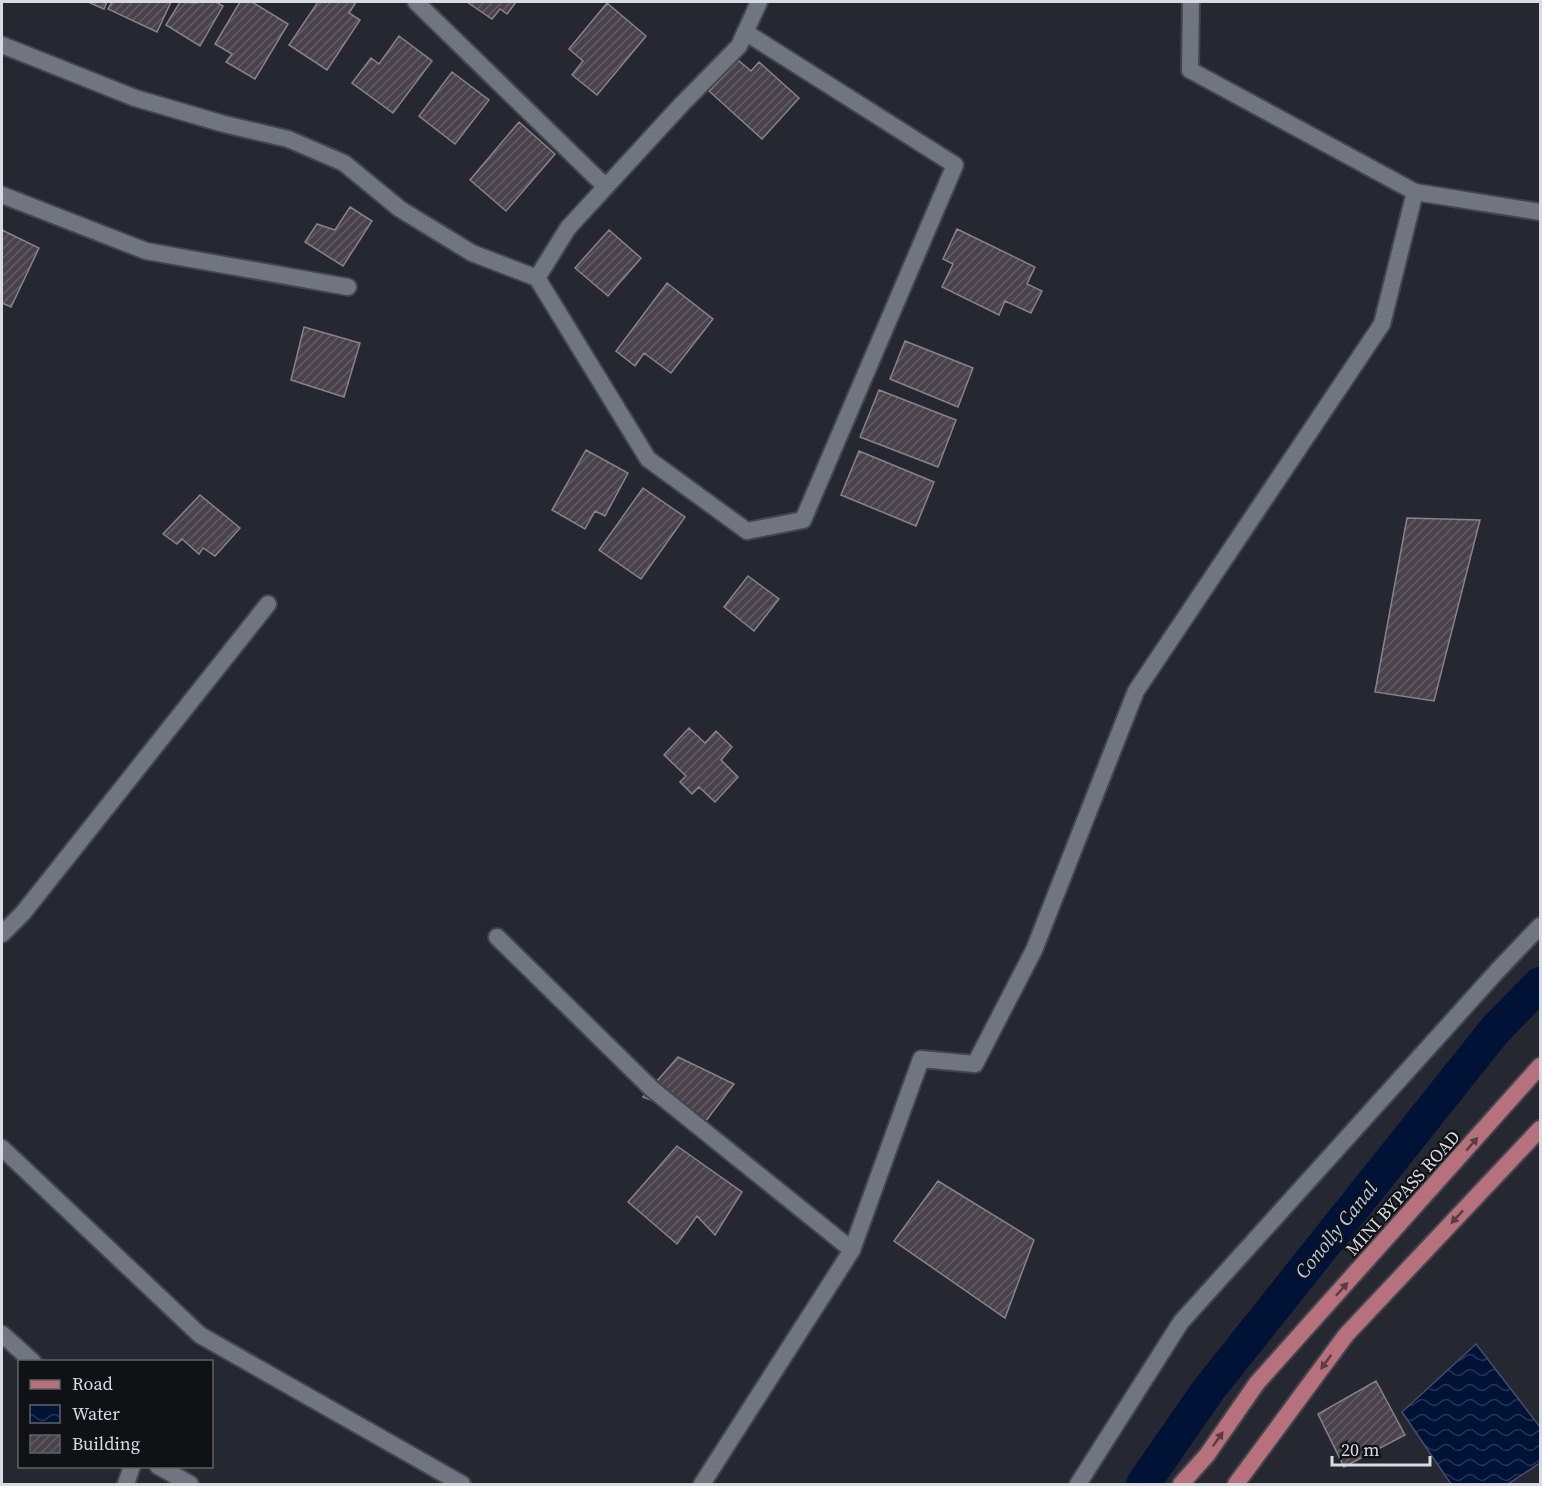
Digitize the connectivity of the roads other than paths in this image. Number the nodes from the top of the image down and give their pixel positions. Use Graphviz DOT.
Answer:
graph roads {
  1 [pos="416,2"];
  2 [pos="759,2"];
  3 [pos="1191,2"];
  4 [pos="745,32"];
  5 [pos="2,45"];
  6 [pos="606,187"];
  7 [pos="1415,192"];
  8 [pos="2,195"];
  9 [pos="1540,212"];
  10 [pos="537,278"];
  11 [pos="348,287"];
  12 [pos="268,604"];
  13 [pos="1540,926"];
  14 [pos="2,934"];
  15 [pos="497,937"];
  16 [pos="1540,1066"];
  17 [pos="1540,1129"];
  18 [pos="2,1148"];
  19 [pos="852,1250"];
  20 [pos="2,1334"];
  21 [pos="31,1360"];
  22 [pos="132,1468"];
  23 [pos="160,1468"];
  24 [pos="126,1485"];
  25 [pos="190,1485"];
  26 [pos="462,1485"];
  27 [pos="702,1485"];
  28 [pos="1078,1485"];
  29 [pos="1181,1485"];
  30 [pos="1236,1485"];
  1 -- 6 [label="street"];
  2 -- 4 [label="street"];
  3 -- 7 [label="street"];
  4 -- 6 [label="street"];
  4 -- 10 [label="street"];
  5 -- 10 [label="street"];
  6 -- 10 [label="street"];
  7 -- 9 [label="street"];
  7 -- 19 [label="street"];
  8 -- 11 [label="street"];
  12 -- 14 [label="street"];
  13 -- 28 [label="street"];
  15 -- 19 [label="street"];
  29 -- 16 [label="main road, MINI BYPASS ROAD, one-way"];
  17 -- 30 [label="main road, one-way"];
  18 -- 26 [label="street"];
  19 -- 27 [label="street"];
  20 -- 21 [label="street"];
  22 -- 24 [label="street"];
  23 -- 25 [label="street"];
}
